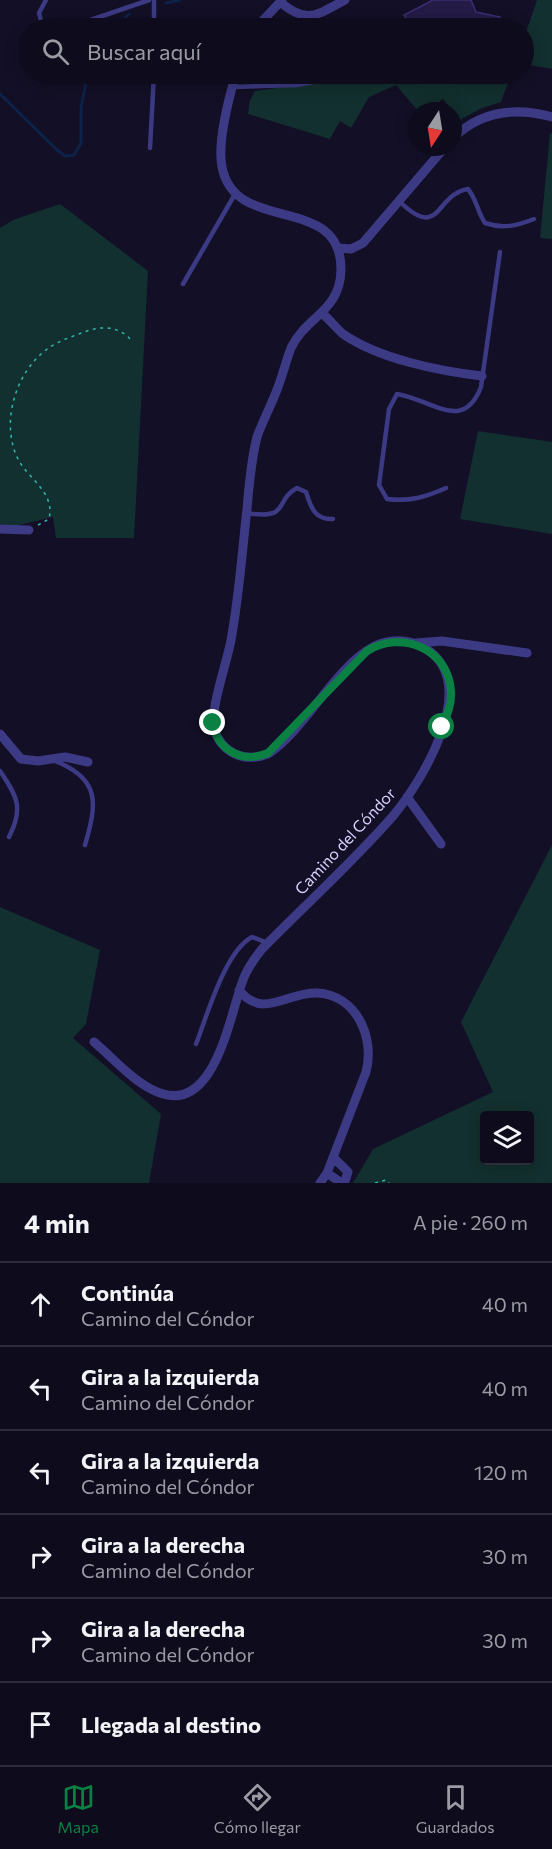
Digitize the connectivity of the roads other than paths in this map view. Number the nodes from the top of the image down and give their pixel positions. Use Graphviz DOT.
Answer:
graph roads {
  1 [pos="46,0"];
  2 [pos="149,0"];
  3 [pos="154,0"];
  4 [pos="345,0"];
  5 [pos="281,1"];
  6 [pos="40,18"];
  7 [pos="96,18"];
  8 [pos="154,18"];
  9 [pos="265,18"];
  10 [pos="153,84"];
  11 [pos="233,84"];
  12 [pos="302,84"];
  13 [pos="232,87"];
  14 [pos="552,117"];
  15 [pos="462,132"];
  16 [pos="150,148"];
  17 [pos="437,156"];
  18 [pos="235,194"];
  19 [pos="399,201"];
  20 [pos="534,219"];
  21 [pos="337,248"];
  22 [pos="500,252"];
  23 [pos="183,284"];
  24 [pos="323,314"];
  25 [pos="482,376"];
  26 [pos="446,488"];
  27 [pos="246,513"];
  28 [pos="333,519"];
  29 [pos="0,528"];
  30 [pos="28,530"];
  31 [pos="414,643"];
  32 [pos="527,653"];
  33 [pos="0,734"];
  34 [pos="50,759"];
  35 [pos="88,762"];
  36 [pos="0,771"];
  37 [pos="407,797"];
  38 [pos="9,837"];
  39 [pos="441,844"];
  40 [pos="85,845"];
  41 [pos="268,943"];
  42 [pos="239,990"];
  43 [pos="94,1042"];
  44 [pos="196,1044"];
  45 [pos="333,1157"];
  46 [pos="327,1173"];
  47 [pos="320,1183"];
  1 -- 6 [label="lane"];
  2 -- 7 [label="lane"];
  3 -- 8 [label="lane"];
  4 -- 5 [label="street"];
  5 -- 9 [label="street"];
  10 -- 16 [label="lane"];
  11 -- 13 [label="street"];
  12 -- 13 [label="lane"];
  13 -- 18 [label="street"];
  14 -- 15 [label="street"];
  17 -- 19 [label="street"];
  18 -- 21 [label="street"];
  18 -- 23 [label="lane"];
  19 -- 20 [label="lane"];
  19 -- 21 [label="street"];
  21 -- 24 [label="street"];
  22 -- 25 [label="lane"];
  24 -- 25 [label="street"];
  24 -- 27 [label="street"];
  25 -- 26 [label="lane"];
  27 -- 28 [label="lane"];
  27 -- 31 [label="street"];
  29 -- 30 [label="street"];
  31 -- 32 [label="street"];
  31 -- 37 [label="street, Camino del Cóndor"];
  33 -- 34 [label="street"];
  34 -- 35 [label="street"];
  34 -- 40 [label="lane"];
  36 -- 38 [label="lane"];
  37 -- 39 [label="street"];
  37 -- 41 [label="street, Camino del Cóndor"];
  41 -- 42 [label="street, Camino del Cóndor"];
  41 -- 44 [label="lane"];
  42 -- 43 [label="street, Camino del Cóndor"];
  42 -- 45 [label="street"];
  45 -- 46 [label="street"];
  45 -- 46 [label="street"];
  46 -- 47 [label="street"];
}
